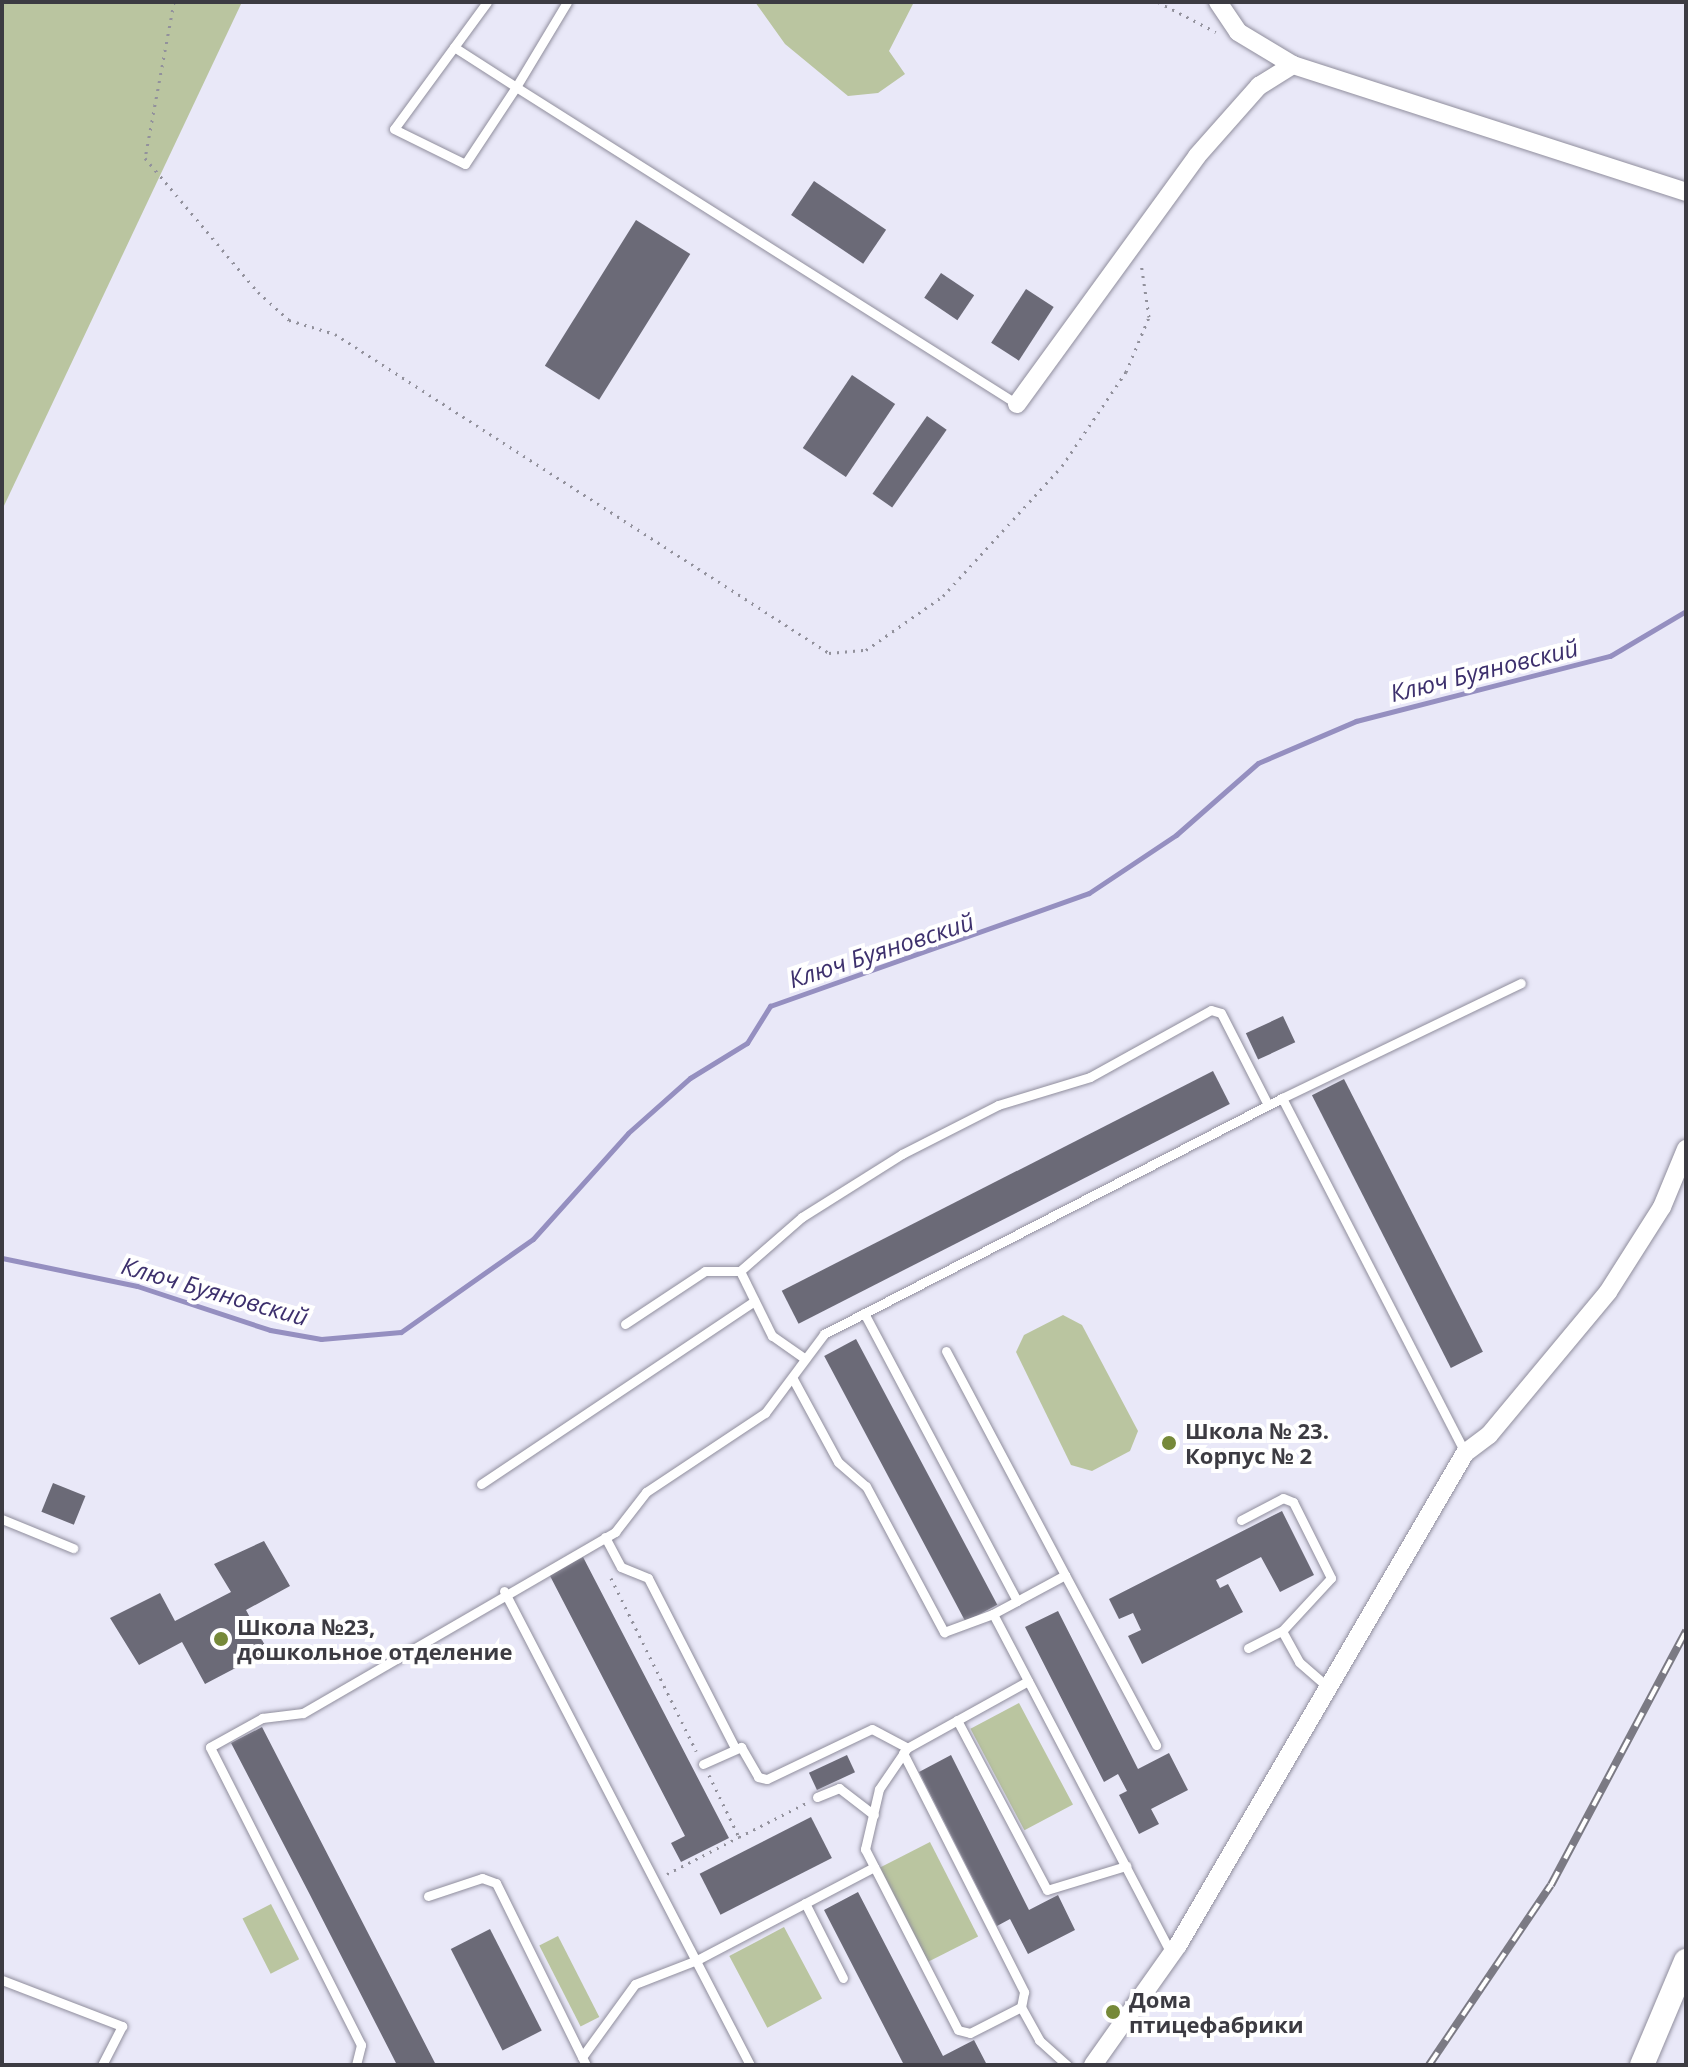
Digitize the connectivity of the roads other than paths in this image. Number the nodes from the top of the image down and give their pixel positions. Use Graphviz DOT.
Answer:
graph roads {
  1 [pos="487,2"];
  2 [pos="567,2"];
  3 [pos="1218,2"];
  4 [pos="454,47"];
  5 [pos="1293,65"];
  6 [pos="516,87"];
  7 [pos="1686,192"];
  8 [pos="1017,404"];
  9 [pos="1521,983"];
  10 [pos="1282,1098"];
  11 [pos="1268,1105"];
  12 [pos="1686,1149"];
  13 [pos="740,1271"];
  14 [pos="754,1301"];
  15 [pos="864,1313"];
  16 [pos="625,1324"];
  17 [pos="946,1351"];
  18 [pos="804,1358"];
  19 [pos="793,1379"];
  20 [pos="1465,1453"];
  21 [pos="481,1484"];
  22 [pos="2,1519"];
  23 [pos="1241,1520"];
  24 [pos="605,1537"];
  25 [pos="73,1548"];
  26 [pos="1065,1575"];
  27 [pos="504,1591"];
  28 [pos="1017,1601"];
  29 [pos="993,1614"];
  30 [pos="1282,1631"];
  31 [pos="1248,1648"];
  32 [pos="1028,1681"];
  33 [pos="1329,1688"];
  34 [pos="957,1720"];
  35 [pos="1156,1745"];
  36 [pos="735,1748"];
  37 [pos="905,1750"];
  38 [pos="703,1764"];
  39 [pos="817,1797"];
  40 [pos="874,1815"];
  41 [pos="1126,1866"];
  42 [pos="874,1867"];
  43 [pos="428,1896"];
  44 [pos="805,1903"];
  45 [pos="1171,1954"];
  46 [pos="697,1960"];
  47 [pos="1686,1961"];
  48 [pos="843,1978"];
  49 [pos="2,1980"];
  50 [pos="1021,2007"];
  51 [pos="584,2061"];
  52 [pos="102,2065"];
  53 [pos="356,2065"];
  54 [pos="750,2065"];
  55 [pos="1067,2065"];
  56 [pos="1093,2065"];
  57 [pos="1642,2065"];
  1 -- 4 [label="lane"];
  2 -- 6 [label="lane"];
  3 -- 5 [label="street"];
  4 -- 6 [label="lane"];
  4 -- 6 [label="lane"];
  5 -- 7 [label="street"];
  5 -- 8 [label="street"];
  6 -- 8 [label="lane"];
  9 -- 10 [label="lane"];
  10 -- 11 [label="lane"];
  10 -- 20 [label="lane"];
  11 -- 13 [label="lane"];
  11 -- 15 [label="lane"];
  12 -- 20 [label="street"];
  13 -- 14 [label="lane"];
  13 -- 16 [label="lane"];
  14 -- 18 [label="lane"];
  14 -- 21 [label="lane"];
  15 -- 18 [label="lane"];
  15 -- 28 [label="lane"];
  17 -- 26 [label="lane"];
  18 -- 19 [label="lane"];
  19 -- 24 [label="lane"];
  19 -- 29 [label="lane"];
  20 -- 33 [label="street"];
  22 -- 25 [label="lane"];
  23 -- 30 [label="lane"];
  24 -- 27 [label="lane"];
  24 -- 36 [label="lane"];
  26 -- 28 [label="lane"];
  26 -- 35 [label="lane"];
  27 -- 46 [label="lane"];
  27 -- 53 [label="lane"];
  28 -- 29 [label="lane"];
  29 -- 32 [label="lane"];
  30 -- 31 [label="lane"];
  30 -- 33 [label="lane"];
  32 -- 34 [label="lane"];
  32 -- 41 [label="lane"];
  33 -- 45 [label="street"];
  34 -- 37 [label="lane"];
  34 -- 41 [label="lane"];
  36 -- 37 [label="lane"];
  36 -- 38 [label="lane"];
  37 -- 40 [label="lane"];
  37 -- 50 [label="lane"];
  39 -- 40 [label="lane"];
  40 -- 42 [label="lane"];
  41 -- 45 [label="lane"];
  42 -- 44 [label="lane"];
  42 -- 50 [label="lane"];
  43 -- 51 [label="lane"];
  44 -- 46 [label="lane"];
  44 -- 48 [label="lane"];
  45 -- 56 [label="street"];
  46 -- 51 [label="lane"];
  46 -- 54 [label="lane"];
  47 -- 57 [label="main road"];
  49 -- 52 [label="lane"];
  50 -- 55 [label="lane"];
}
